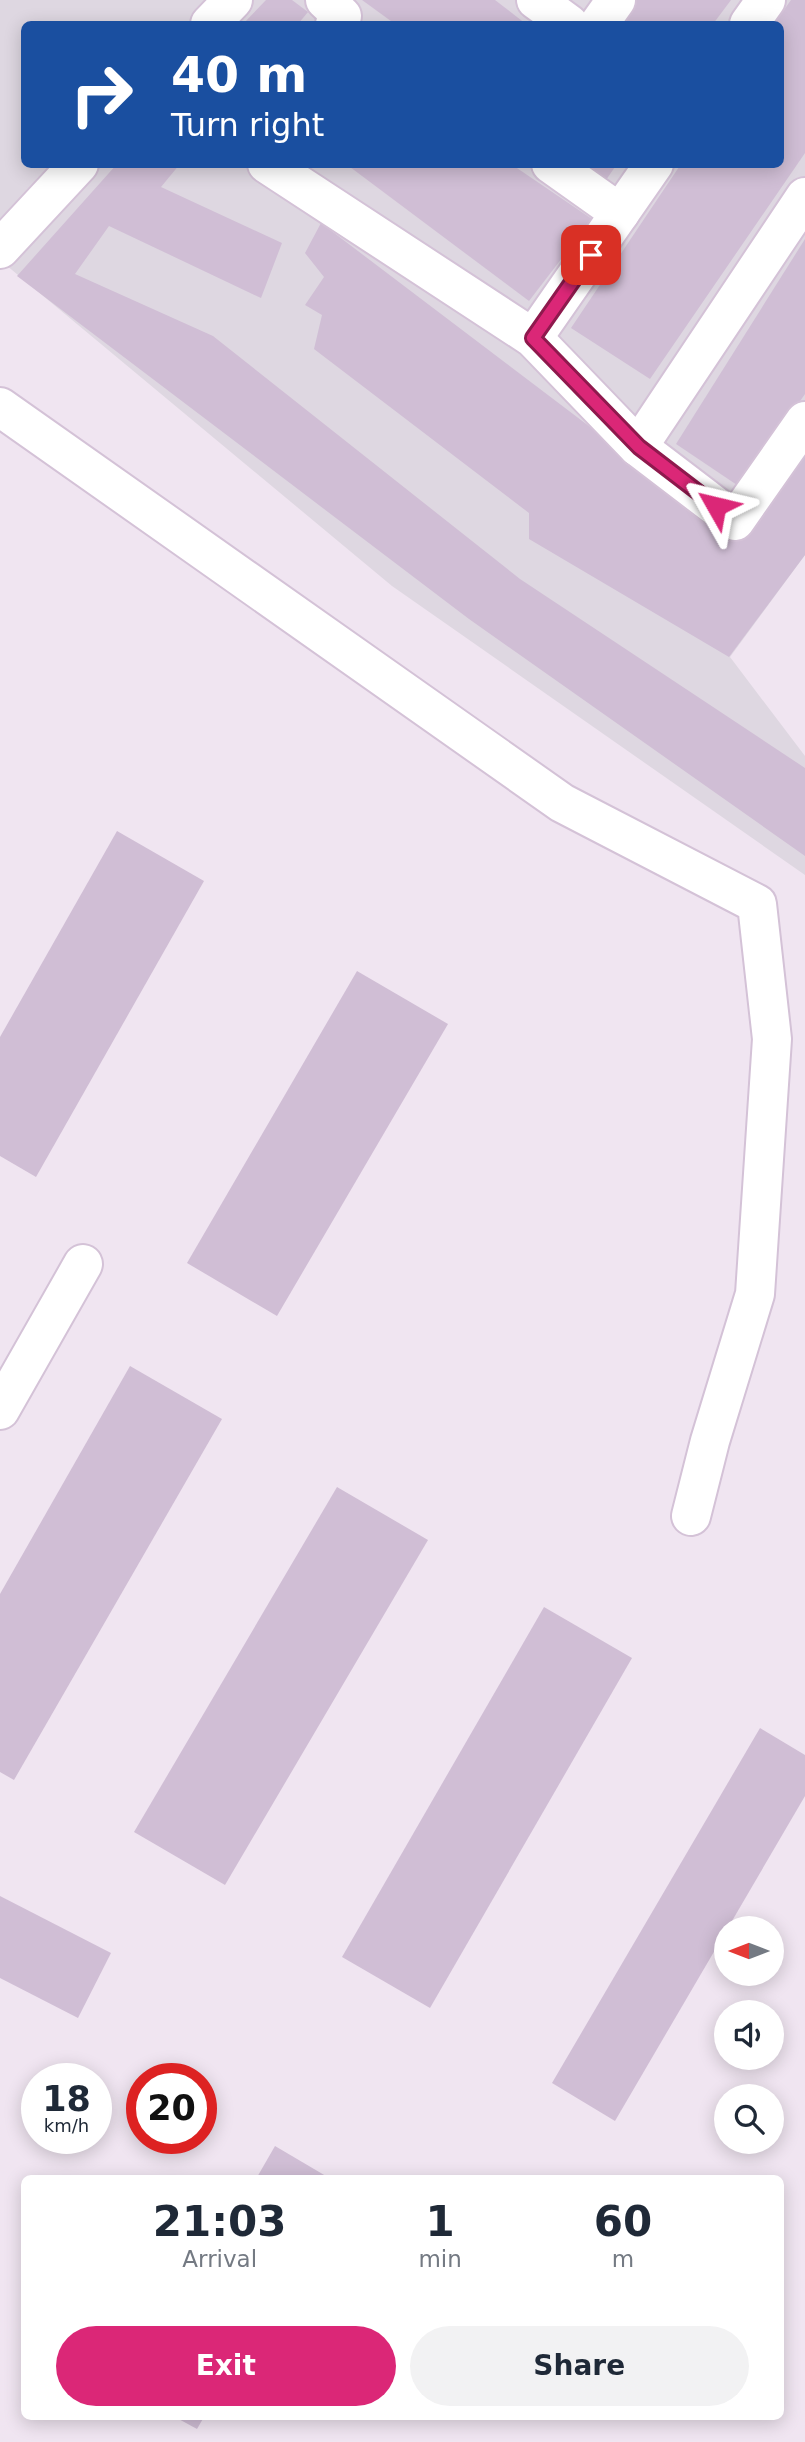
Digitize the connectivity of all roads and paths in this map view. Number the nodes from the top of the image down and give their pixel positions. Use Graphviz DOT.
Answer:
graph roads {
  1 [pos="233,0"];
  2 [pos="536,0"];
  3 [pos="616,0"];
  4 [pos="766,0"];
  5 [pos="214,21"];
  6 [pos="565,21"];
  7 [pos="601,21"];
  8 [pos="751,21"];
  9 [pos="75,168"];
  10 [pos="273,168"];
  11 [pos="557,168"];
  12 [pos="651,168"];
  13 [pos="805,197"];
  14 [pos="620,213"];
  15 [pos="0,249"];
  16 [pos="533,338"];
  17 [pos="0,407"];
  18 [pos="805,421"];
  19 [pos="639,447"];
  20 [pos="83,1264"];
  21 [pos="0,1410"];
  22 [pos="691,1516"];
  1 -- 5 [label="lane"];
  2 -- 6 [label="lane"];
  3 -- 7 [label="lane"];
  4 -- 8 [label="lane"];
  9 -- 15 [label="lane"];
  10 -- 16 [label="lane"];
  11 -- 14 [label="lane"];
  12 -- 14 [label="lane"];
  13 -- 19 [label="lane"];
  14 -- 16 [label="lane"];
  16 -- 19 [label="lane"];
  17 -- 22 [label="lane"];
  18 -- 19 [label="lane"];
  20 -- 21 [label="lane"];
}
